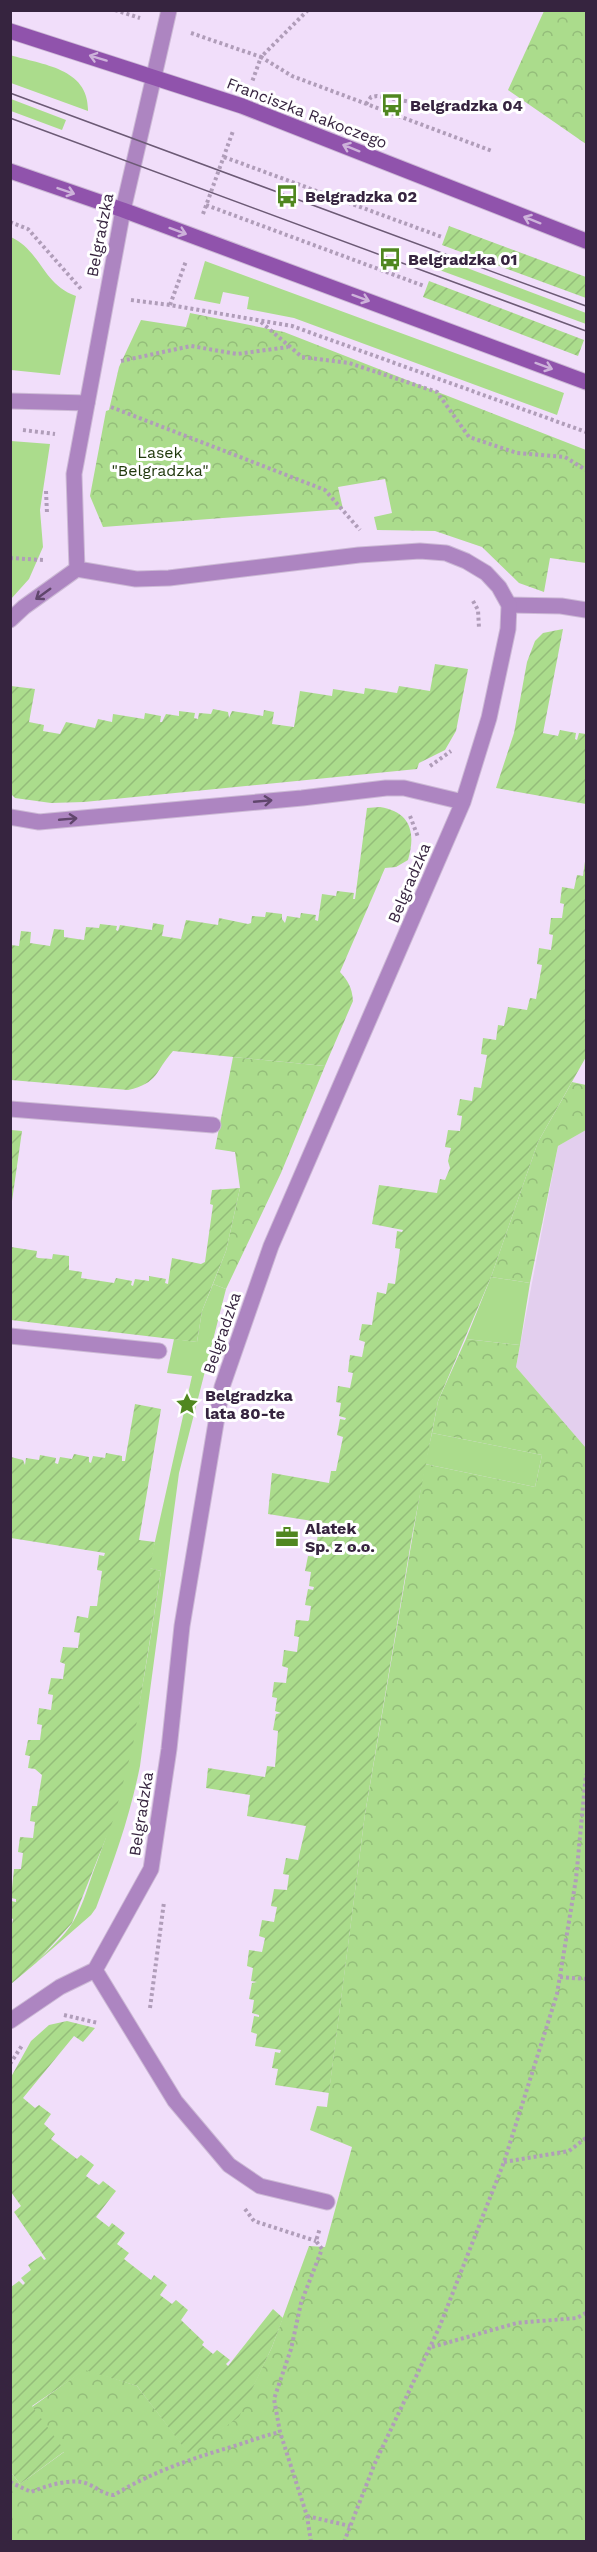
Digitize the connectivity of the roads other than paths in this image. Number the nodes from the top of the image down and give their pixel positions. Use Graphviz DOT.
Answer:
graph roads {
  1 [pos="167,18"];
  2 [pos="10,31"];
  3 [pos="154,76"];
  4 [pos="10,171"];
  5 [pos="123,210"];
  6 [pos="586,242"];
  7 [pos="586,382"];
  8 [pos="10,401"];
  9 [pos="87,403"];
  10 [pos="77,569"];
  11 [pos="509,605"];
  12 [pos="586,610"];
  13 [pos="10,620"];
  14 [pos="463,802"];
  15 [pos="10,817"];
  16 [pos="10,1109"];
  17 [pos="213,1125"];
  18 [pos="10,1336"];
  19 [pos="159,1352"];
  20 [pos="95,1970"];
  21 [pos="10,2021"];
  22 [pos="327,2202"];
  1 -- 3 [label="street, Belgradzka"];
  3 -- 2 [label="main road, Franciszka Rakoczego, one-way"];
  3 -- 5 [label="street, Belgradzka"];
  6 -- 3 [label="main road, Franciszka Rakoczego, one-way"];
  4 -- 5 [label="main road, one-way"];
  5 -- 7 [label="main road, one-way"];
  5 -- 9 [label="street, Belgradzka"];
  8 -- 9 [label="street"];
  9 -- 10 [label="street, Belgradzka"];
  10 -- 11 [label="street"];
  10 -- 13 [label="street, one-way"];
  11 -- 12 [label="street"];
  11 -- 14 [label="street, Belgradzka"];
  15 -- 14 [label="street, one-way"];
  14 -- 20 [label="street, Belgradzka"];
  16 -- 17 [label="street"];
  18 -- 19 [label="street"];
  20 -- 21 [label="street"];
  20 -- 22 [label="street"];
}
